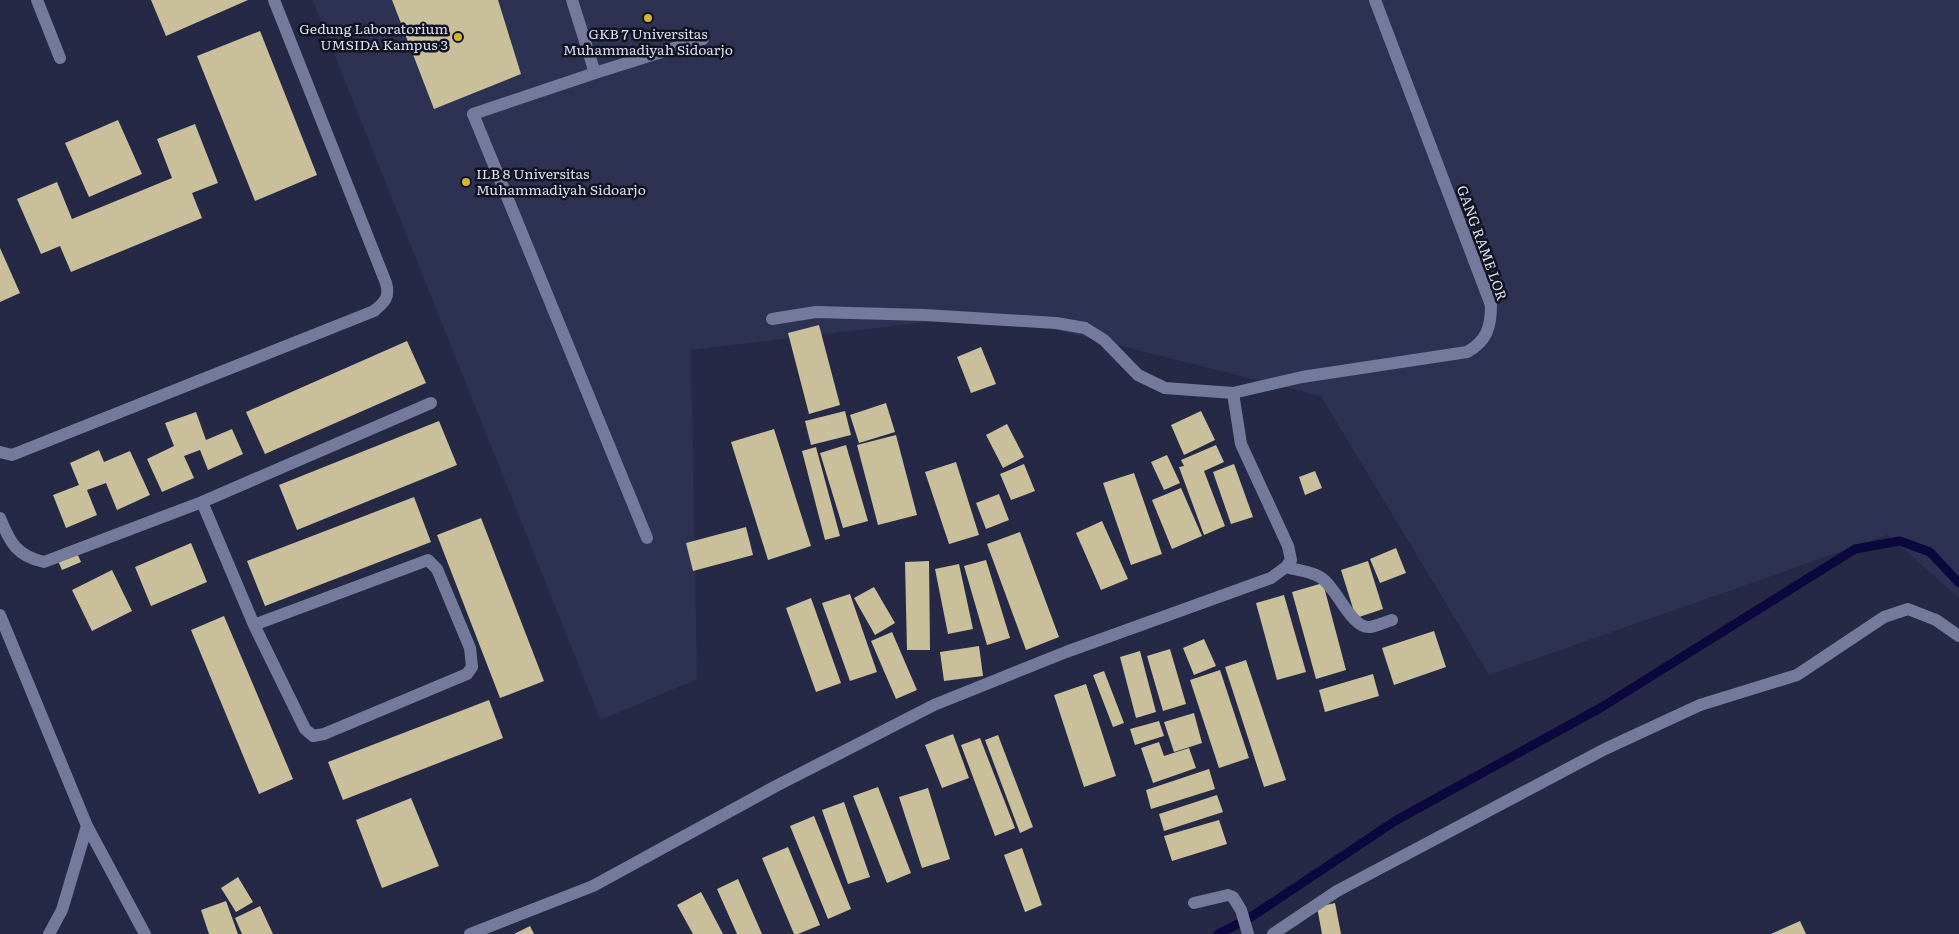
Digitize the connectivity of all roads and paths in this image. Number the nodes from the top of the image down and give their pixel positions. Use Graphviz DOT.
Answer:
graph roads {
  1 [pos="37,0"];
  2 [pos="274,0"];
  3 [pos="572,0"];
  4 [pos="1375,0"];
  5 [pos="703,39"];
  6 [pos="60,58"];
  7 [pos="595,73"];
  8 [pos="772,319"];
  9 [pos="1233,393"];
  10 [pos="431,403"];
  11 [pos="0,452"];
  12 [pos="202,502"];
  13 [pos="0,518"];
  14 [pos="646,538"];
  15 [pos="1286,567"];
  16 [pos="0,615"];
  17 [pos="1392,620"];
  18 [pos="254,625"];
  19 [pos="1959,636"];
  20 [pos="87,826"];
  21 [pos="1194,903"];
  22 [pos="49,934"];
  23 [pos="145,934"];
  24 [pos="470,934"];
  25 [pos="1248,934"];
  26 [pos="1273,934"];
  1 -- 6 [label="street"];
  2 -- 11 [label="street"];
  3 -- 7 [label="street"];
  4 -- 9 [label="street, GANG RAME LOR"];
  5 -- 7 [label="street"];
  7 -- 14 [label="street"];
  8 -- 9 [label="street, GANG RAME LOR"];
  9 -- 15 [label="street"];
  10 -- 12 [label="street"];
  12 -- 13 [label="street"];
  12 -- 18 [label="street"];
  15 -- 17 [label="street"];
  15 -- 24 [label="street"];
  16 -- 20 [label="street"];
  18 -- 18 [label="street"];
  19 -- 26 [label="street"];
  20 -- 22 [label="street"];
  20 -- 23 [label="street"];
  21 -- 25 [label="street"];
}
